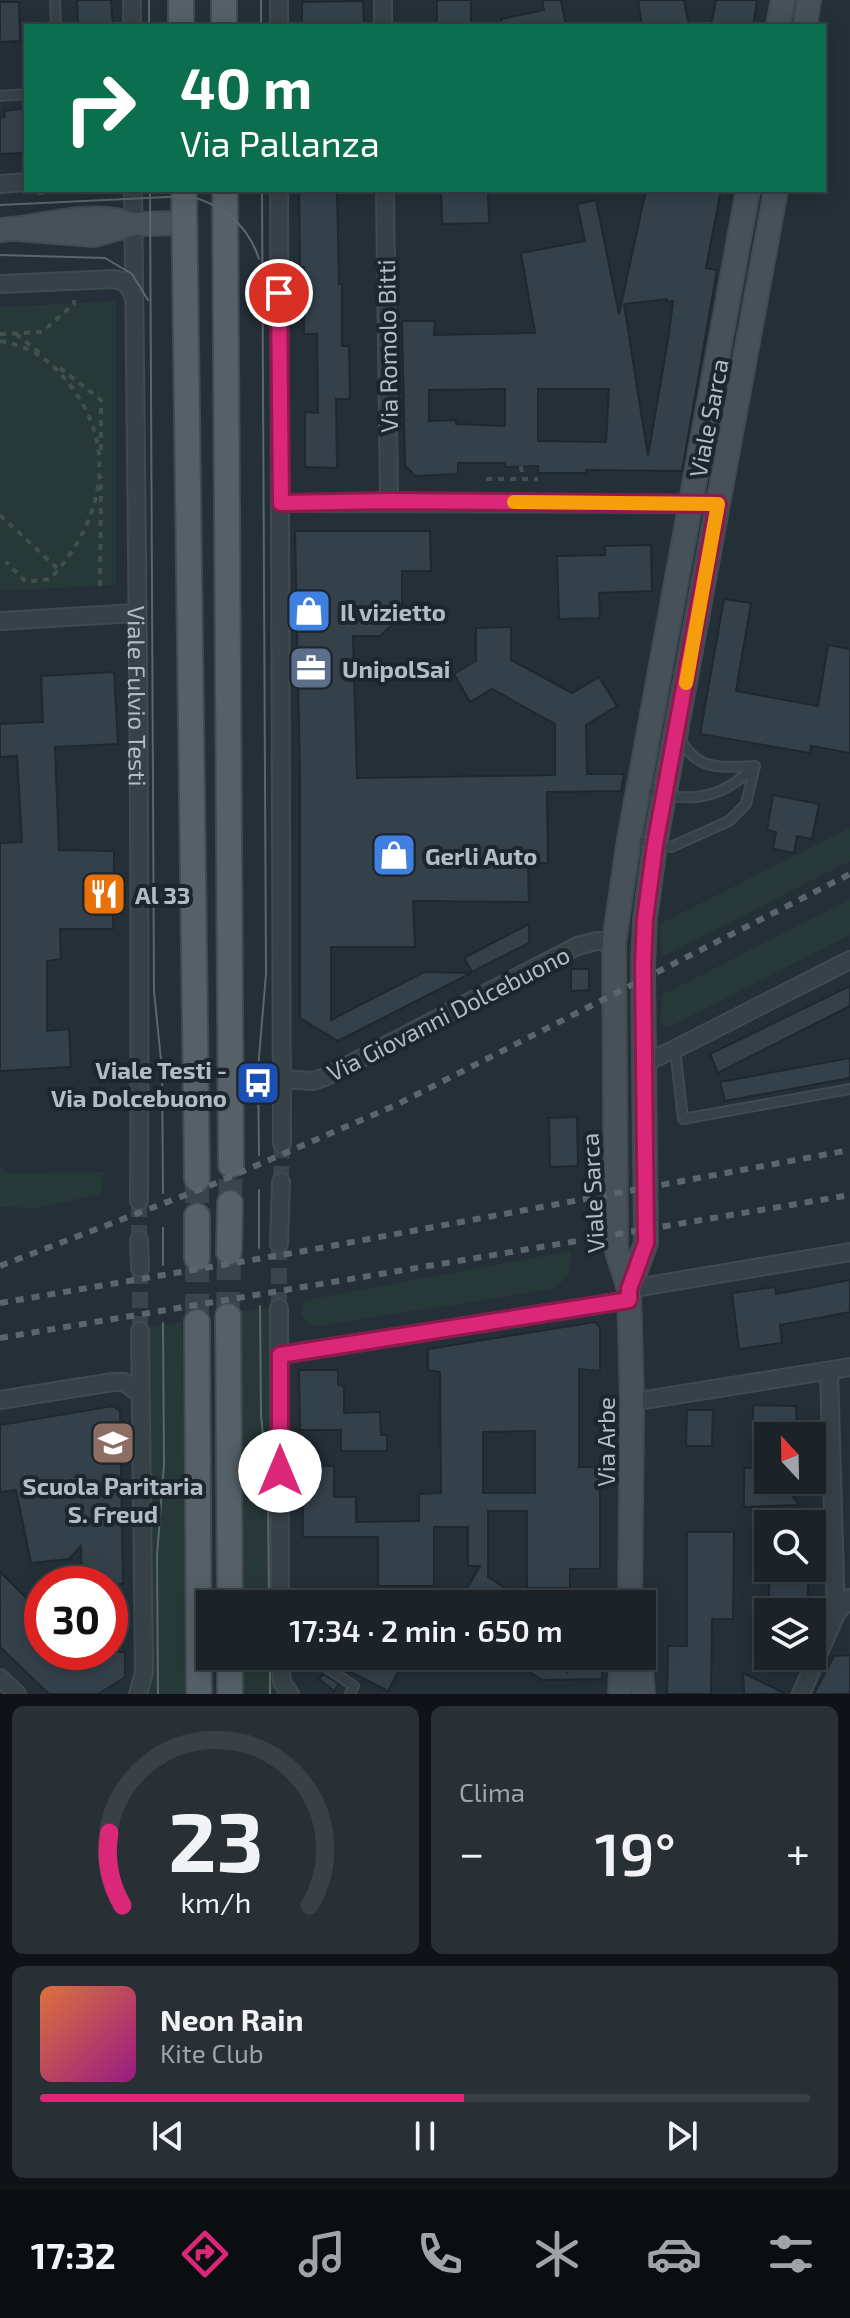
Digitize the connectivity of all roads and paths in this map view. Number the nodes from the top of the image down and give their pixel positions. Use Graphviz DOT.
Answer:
graph roads {
  1 [pos="55,0"];
  2 [pos="132,0"];
  3 [pos="181,0"];
  4 [pos="224,0"];
  5 [pos="279,0"];
  6 [pos="383,0"];
  7 [pos="783,0"];
  8 [pos="809,0"];
  9 [pos="56,24"];
  10 [pos="132,24"];
  11 [pos="181,24"];
  12 [pos="224,24"];
  13 [pos="279,24"];
  14 [pos="383,24"];
  15 [pos="778,24"];
  16 [pos="805,24"];
  17 [pos="24,94"];
  18 [pos="0,96"];
  19 [pos="0,184"];
  20 [pos="24,187"];
  21 [pos="133,192"];
  22 [pos="184,192"];
  23 [pos="225,192"];
  24 [pos="279,192"];
  25 [pos="385,192"];
  26 [pos="748,192"];
  27 [pos="776,192"];
  28 [pos="226,221"];
  29 [pos="184,223"];
  30 [pos="134,224"];
  31 [pos="8,229"];
  32 [pos="0,284"];
  33 [pos="135,298"];
  34 [pos="74,300"];
  35 [pos="0,334"];
  36 [pos="16,334"];
  37 [pos="0,341"];
  38 [pos="720,346"];
  39 [pos="748,351"];
  40 [pos="52,362"];
  41 [pos="101,464"];
  42 [pos="521,466"];
  43 [pos="522,473"];
  44 [pos="486,479"];
  45 [pos="538,479"];
  46 [pos="389,501"];
  47 [pos="281,503"];
  48 [pos="690,503"];
  49 [pos="718,504"];
  50 [pos="0,515"];
  51 [pos="6,562"];
  52 [pos="59,570"];
  53 [pos="100,586"];
  54 [pos="136,613"];
  55 [pos="0,621"];
  56 [pos="677,732"];
  57 [pos="755,766"];
  58 [pos="639,790"];
  59 [pos="665,796"];
  60 [pos="629,840"];
  61 [pos="655,845"];
  62 [pos="614,942"];
  63 [pos="850,960"];
  64 [pos="675,1049"];
  65 [pos="643,1060"];
  66 [pos="282,1079"];
  67 [pos="850,1089"];
  68 [pos="282,1144"];
  69 [pos="231,1165"];
  70 [pos="197,1179"];
  71 [pos="281,1182"];
  72 [pos="139,1201"];
  73 [pos="230,1203"];
  74 [pos="197,1216"];
  75 [pos="139,1240"];
  76 [pos="279,1244"];
  77 [pos="229,1252"];
  78 [pos="850,1252"];
  79 [pos="197,1258"];
  80 [pos="140,1268"];
  81 [pos="629,1294"];
  82 [pos="279,1308"];
  83 [pos="228,1316"];
  84 [pos="197,1322"];
  85 [pos="140,1331"];
  86 [pos="280,1355"];
  87 [pos="850,1367"];
  88 [pos="829,1371"];
  89 [pos="140,1394"];
  90 [pos="0,1400"];
  91 [pos="632,1402"];
  92 [pos="230,1590"];
  93 [pos="280,1590"];
  94 [pos="631,1590"];
  95 [pos="850,1598"];
  96 [pos="836,1614"];
  97 [pos="230,1670"];
  98 [pos="281,1670"];
  99 [pos="330,1670"];
  100 [pos="621,1670"];
  101 [pos="641,1670"];
  102 [pos="0,1678"];
  103 [pos="17,1694"];
  104 [pos="138,1694"];
  105 [pos="199,1694"];
  106 [pos="230,1694"];
  107 [pos="290,1694"];
  108 [pos="350,1694"];
  109 [pos="620,1694"];
  110 [pos="643,1694"];
  111 [pos="801,1694"];
  1 -- 9 [label="lane"];
  2 -- 10 [label="street"];
  3 -- 11 [label="main road"];
  4 -- 12 [label="main road"];
  5 -- 13 [label="street"];
  6 -- 14 [label="street"];
  7 -- 15 [label="street"];
  8 -- 16 [label="street"];
  17 -- 18 [label="lane"];
  19 -- 20 [label="street"];
  21 -- 30 [label="street, Viale Fulvio Testi"];
  22 -- 29 [label="main road"];
  23 -- 28 [label="main road"];
  24 -- 47 [label="street"];
  25 -- 46 [label="street, Via Romolo Bitti"];
  26 -- 38 [label="street, Viale Sarca"];
  27 -- 39 [label="street, Viale Sarca"];
  28 -- 29 [label="main road"];
  28 -- 69 [label="main road"];
  29 -- 30 [label="street"];
  29 -- 70 [label="main road"];
  30 -- 31 [label="street"];
  30 -- 33 [label="street, Viale Fulvio Testi"];
  32 -- 33 [label="street"];
  33 -- 54 [label="street, Viale Fulvio Testi"];
  34 -- 36 [label="path"];
  35 -- 36 [label="path"];
  36 -- 40 [label="path"];
  37 -- 40 [label="path"];
  38 -- 39 [label="lane, Viale Sarca"];
  38 -- 48 [label="street, Viale Sarca"];
  39 -- 49 [label="street, Viale Sarca"];
  40 -- 41 [label="path"];
  40 -- 41 [label="path"];
  41 -- 52 [label="path"];
  41 -- 53 [label="path"];
  42 -- 43 [label="path"];
  44 -- 45 [label="path"];
  46 -- 47 [label="street"];
  46 -- 48 [label="street"];
  47 -- 66 [label="street"];
  48 -- 49 [label="street"];
  48 -- 58 [label="street, Viale Sarca"];
  49 -- 56 [label="street, Viale Sarca"];
  50 -- 52 [label="path"];
  51 -- 52 [label="path"];
  54 -- 55 [label="street"];
  54 -- 72 [label="street, Viale Fulvio Testi"];
  56 -- 57 [label="lane"];
  56 -- 59 [label="street, Viale Sarca"];
  57 -- 59 [label="lane"];
  57 -- 61 [label="lane"];
  58 -- 59 [label="lane"];
  58 -- 60 [label="street, Viale Sarca"];
  59 -- 61 [label="street, Viale Sarca"];
  60 -- 61 [label="lane"];
  60 -- 62 [label="street, Viale Sarca"];
  61 -- 65 [label="street, Viale Sarca"];
  62 -- 66 [label="street, Via Giovanni Dolcebuono"];
  62 -- 81 [label="street, Viale Sarca"];
  63 -- 64 [label="street"];
  64 -- 65 [label="street"];
  64 -- 67 [label="lane"];
  65 -- 81 [label="street, Viale Sarca"];
  66 -- 68 [label="street"];
  71 -- 76 [label="street"];
  73 -- 77 [label="main road"];
  74 -- 79 [label="main road"];
  75 -- 80 [label="street"];
  78 -- 81 [label="street"];
  81 -- 86 [label="street"];
  81 -- 91 [label="street, Via Arbe"];
  82 -- 86 [label="street"];
  83 -- 92 [label="main road"];
  84 -- 105 [label="main road"];
  85 -- 89 [label="street"];
  86 -- 93 [label="street"];
  87 -- 88 [label="street"];
  88 -- 91 [label="street"];
  88 -- 96 [label="street"];
  89 -- 90 [label="street"];
  89 -- 104 [label="street"];
  91 -- 94 [label="street, Via Arbe"];
  95 -- 96 [label="street"];
  96 -- 111 [label="street"];
  97 -- 106 [label="main road"];
  98 -- 107 [label="street"];
  99 -- 108 [label="lane"];
  100 -- 109 [label="street"];
  101 -- 110 [label="street"];
  102 -- 103 [label="street"];
}
